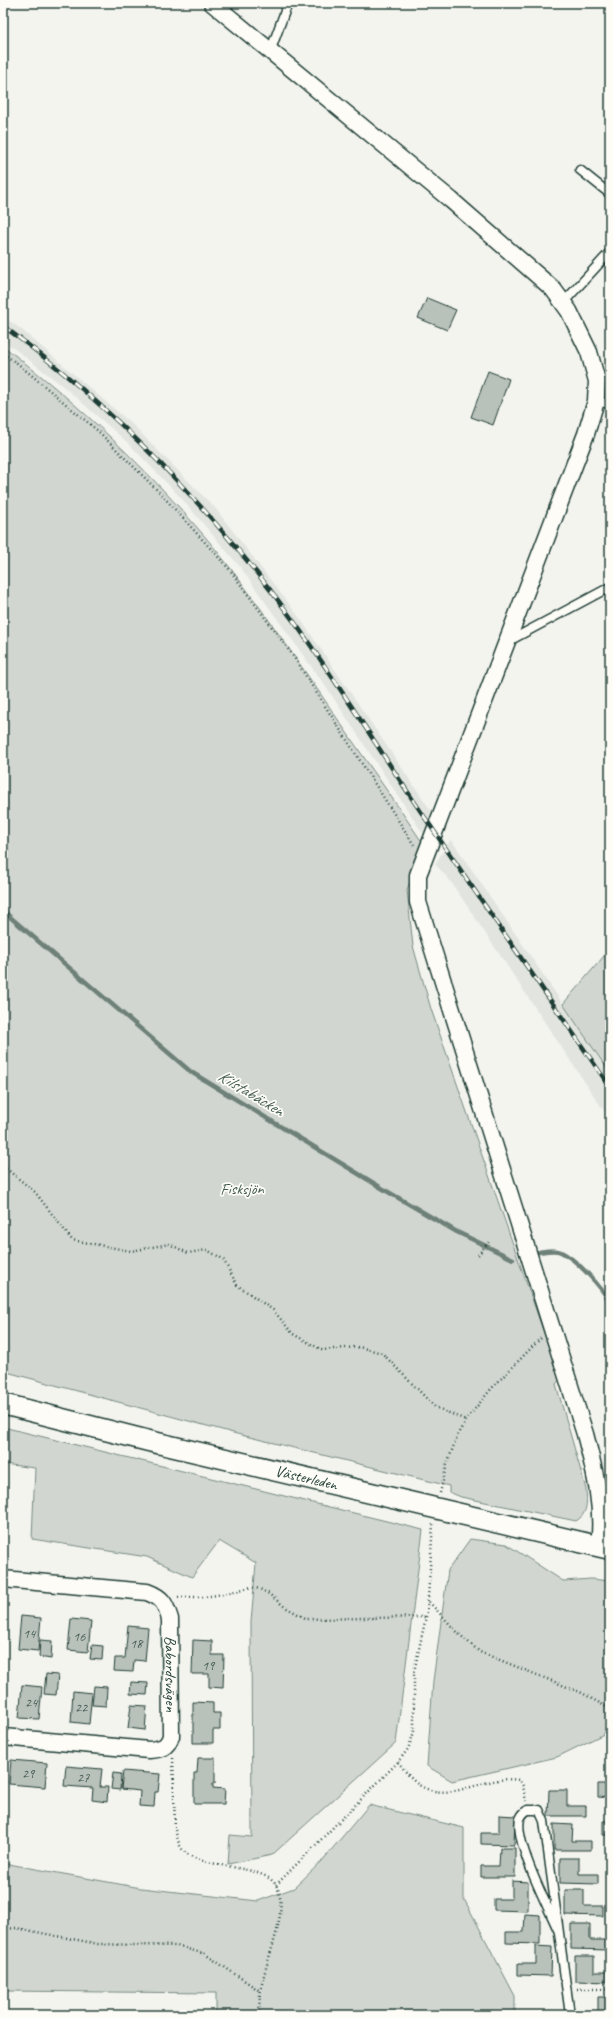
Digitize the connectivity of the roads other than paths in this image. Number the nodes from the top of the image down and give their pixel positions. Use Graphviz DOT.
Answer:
graph roads {
  1 [pos="212,3"];
  2 [pos="288,3"];
  3 [pos="270,52"];
  4 [pos="580,170"];
  5 [pos="610,194"];
  6 [pos="610,252"];
  7 [pos="564,303"];
  8 [pos="603,403"];
  9 [pos="610,587"];
  10 [pos="508,641"];
  11 [pos="3,1404"];
  12 [pos="604,1548"];
  13 [pos="3,1579"];
  14 [pos="3,1737"];
  15 [pos="558,1930"];
  16 [pos="570,2015"];
  1 -- 3 [label="street"];
  2 -- 3 [label="lane"];
  3 -- 7 [label="street"];
  4 -- 5 [label="lane"];
  6 -- 7 [label="lane"];
  7 -- 8 [label="street"];
  8 -- 10 [label="street"];
  9 -- 10 [label="lane"];
  10 -- 12 [label="street"];
  11 -- 12 [label="street, Västerleden"];
  13 -- 14 [label="street, Babordsvägen"];
  15 -- 15 [label="lane"];
  15 -- 16 [label="lane"];
}
